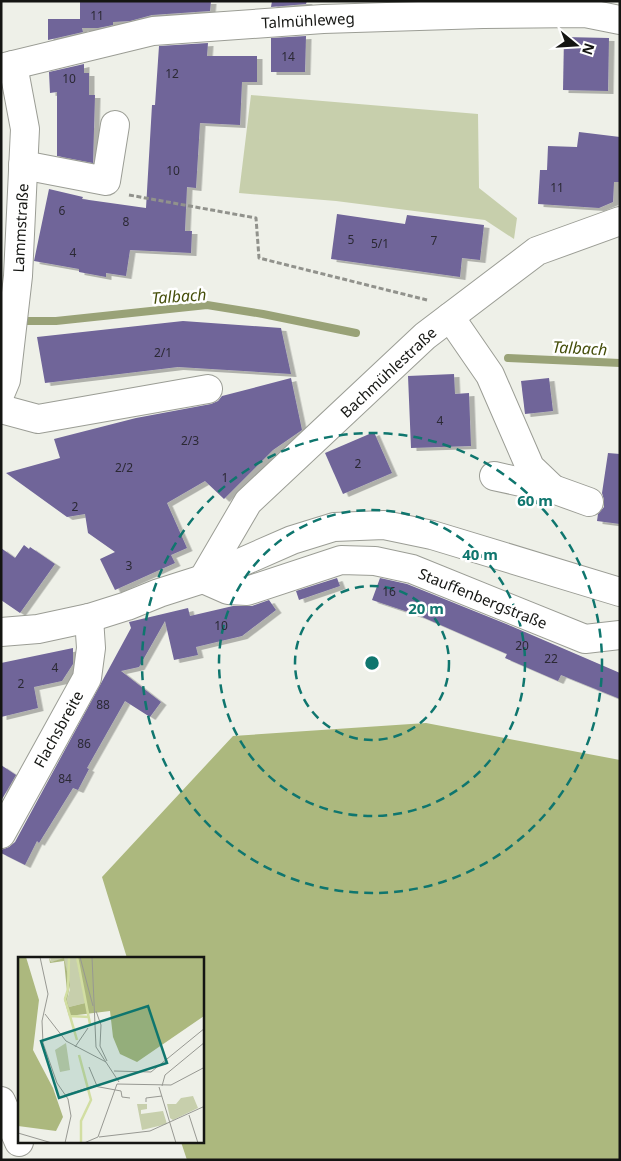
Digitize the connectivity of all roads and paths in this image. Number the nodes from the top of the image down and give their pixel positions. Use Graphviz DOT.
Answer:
graph roads {
  1 [pos="620,20"];
  2 [pos="7,67"];
  3 [pos="115,125"];
  4 [pos="23,166"];
  5 [pos="106,181"];
  6 [pos="620,221"];
  7 [pos="456,313"];
  8 [pos="208,389"];
  9 [pos="1,392"];
  10 [pos="1,409"];
  11 [pos="494,476"];
  12 [pos="553,489"];
  13 [pos="589,502"];
  14 [pos="203,579"];
  15 [pos="620,592"];
  16 [pos="89,618"];
  17 [pos="1,632"];
  18 [pos="620,635"];
  19 [pos="1,834"];
  20 [pos="1,1101"];
  21 [pos="18,1140"];
  22 [pos="20,1144"];
  23 [pos="27,1160"];
  1 -- 2 [label="street, Talmühleweg"];
  2 -- 4 [label="street, Lammstraße"];
  3 -- 5 [label="street"];
  4 -- 5 [label="street"];
  4 -- 9 [label="street, Lammstraße"];
  5 -- 7 [label="path"];
  6 -- 7 [label="street, Bachmühlestraße"];
  7 -- 12 [label="street"];
  7 -- 14 [label="street, Bachmühlestraße"];
  8 -- 10 [label="street"];
  11 -- 12 [label="street"];
  12 -- 13 [label="street"];
  14 -- 15 [label="street"];
  14 -- 16 [label="street"];
  14 -- 18 [label="street, Stauffenbergstraße"];
  16 -- 17 [label="street"];
  16 -- 19 [label="street, Flachsbreite"];
  20 -- 21 [label="street"];
  22 -- 23 [label="street"];
}
